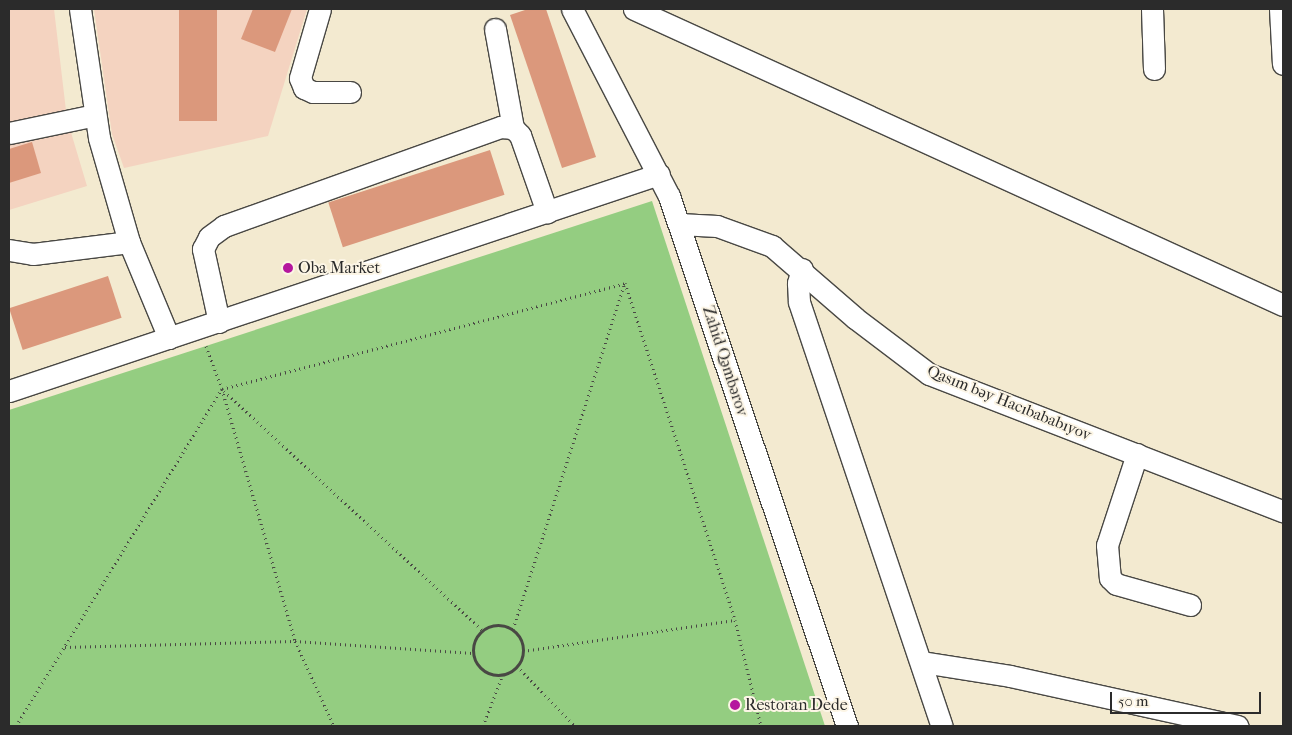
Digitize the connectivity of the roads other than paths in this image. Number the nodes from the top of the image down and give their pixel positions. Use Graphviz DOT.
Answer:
graph roads {
  1 [pos="80,9"];
  2 [pos="320,9"];
  3 [pos="572,9"];
  4 [pos="634,9"];
  5 [pos="1152,9"];
  6 [pos="1280,9"];
  7 [pos="495,29"];
  8 [pos="1283,64"];
  9 [pos="1154,69"];
  10 [pos="350,92"];
  11 [pos="95,115"];
  12 [pos="513,128"];
  13 [pos="9,133"];
  14 [pos="659,174"];
  15 [pos="547,212"];
  16 [pos="679,224"];
  17 [pos="129,242"];
  18 [pos="9,250"];
  19 [pos="802,269"];
  20 [pos="1283,305"];
  21 [pos="209,325"];
  22 [pos="169,338"];
  23 [pos="9,391"];
  24 [pos="1137,454"];
  25 [pos="1283,511"];
  26 [pos="1190,605"];
  27 [pos="922,662"];
  28 [pos="1216,724"];
  29 [pos="847,726"];
  30 [pos="942,726"];
  31 [pos="1238,726"];
  1 -- 11 [label="street"];
  2 -- 10 [label="street"];
  3 -- 14 [label="street, Zahid Qəmbərov"];
  4 -- 20 [label="street"];
  5 -- 9 [label="street"];
  6 -- 8 [label="street"];
  7 -- 12 [label="street"];
  11 -- 13 [label="street"];
  11 -- 17 [label="street"];
  12 -- 15 [label="street"];
  12 -- 21 [label="street"];
  14 -- 15 [label="street"];
  14 -- 16 [label="street, Zahid Qəmbərov"];
  15 -- 21 [label="street"];
  16 -- 19 [label="street, Qasım bəy Hacıbababıyov"];
  16 -- 29 [label="street, Zahid Qəmbərov"];
  17 -- 18 [label="street"];
  17 -- 22 [label="street"];
  19 -- 24 [label="street, Qasım bəy Hacıbababıyov"];
  19 -- 27 [label="street"];
  21 -- 22 [label="street"];
  22 -- 23 [label="street"];
  24 -- 25 [label="street, Qasım bəy Hacıbababıyov"];
  24 -- 26 [label="street"];
  27 -- 28 [label="street"];
  27 -- 30 [label="street"];
  28 -- 31 [label="street"];
}
